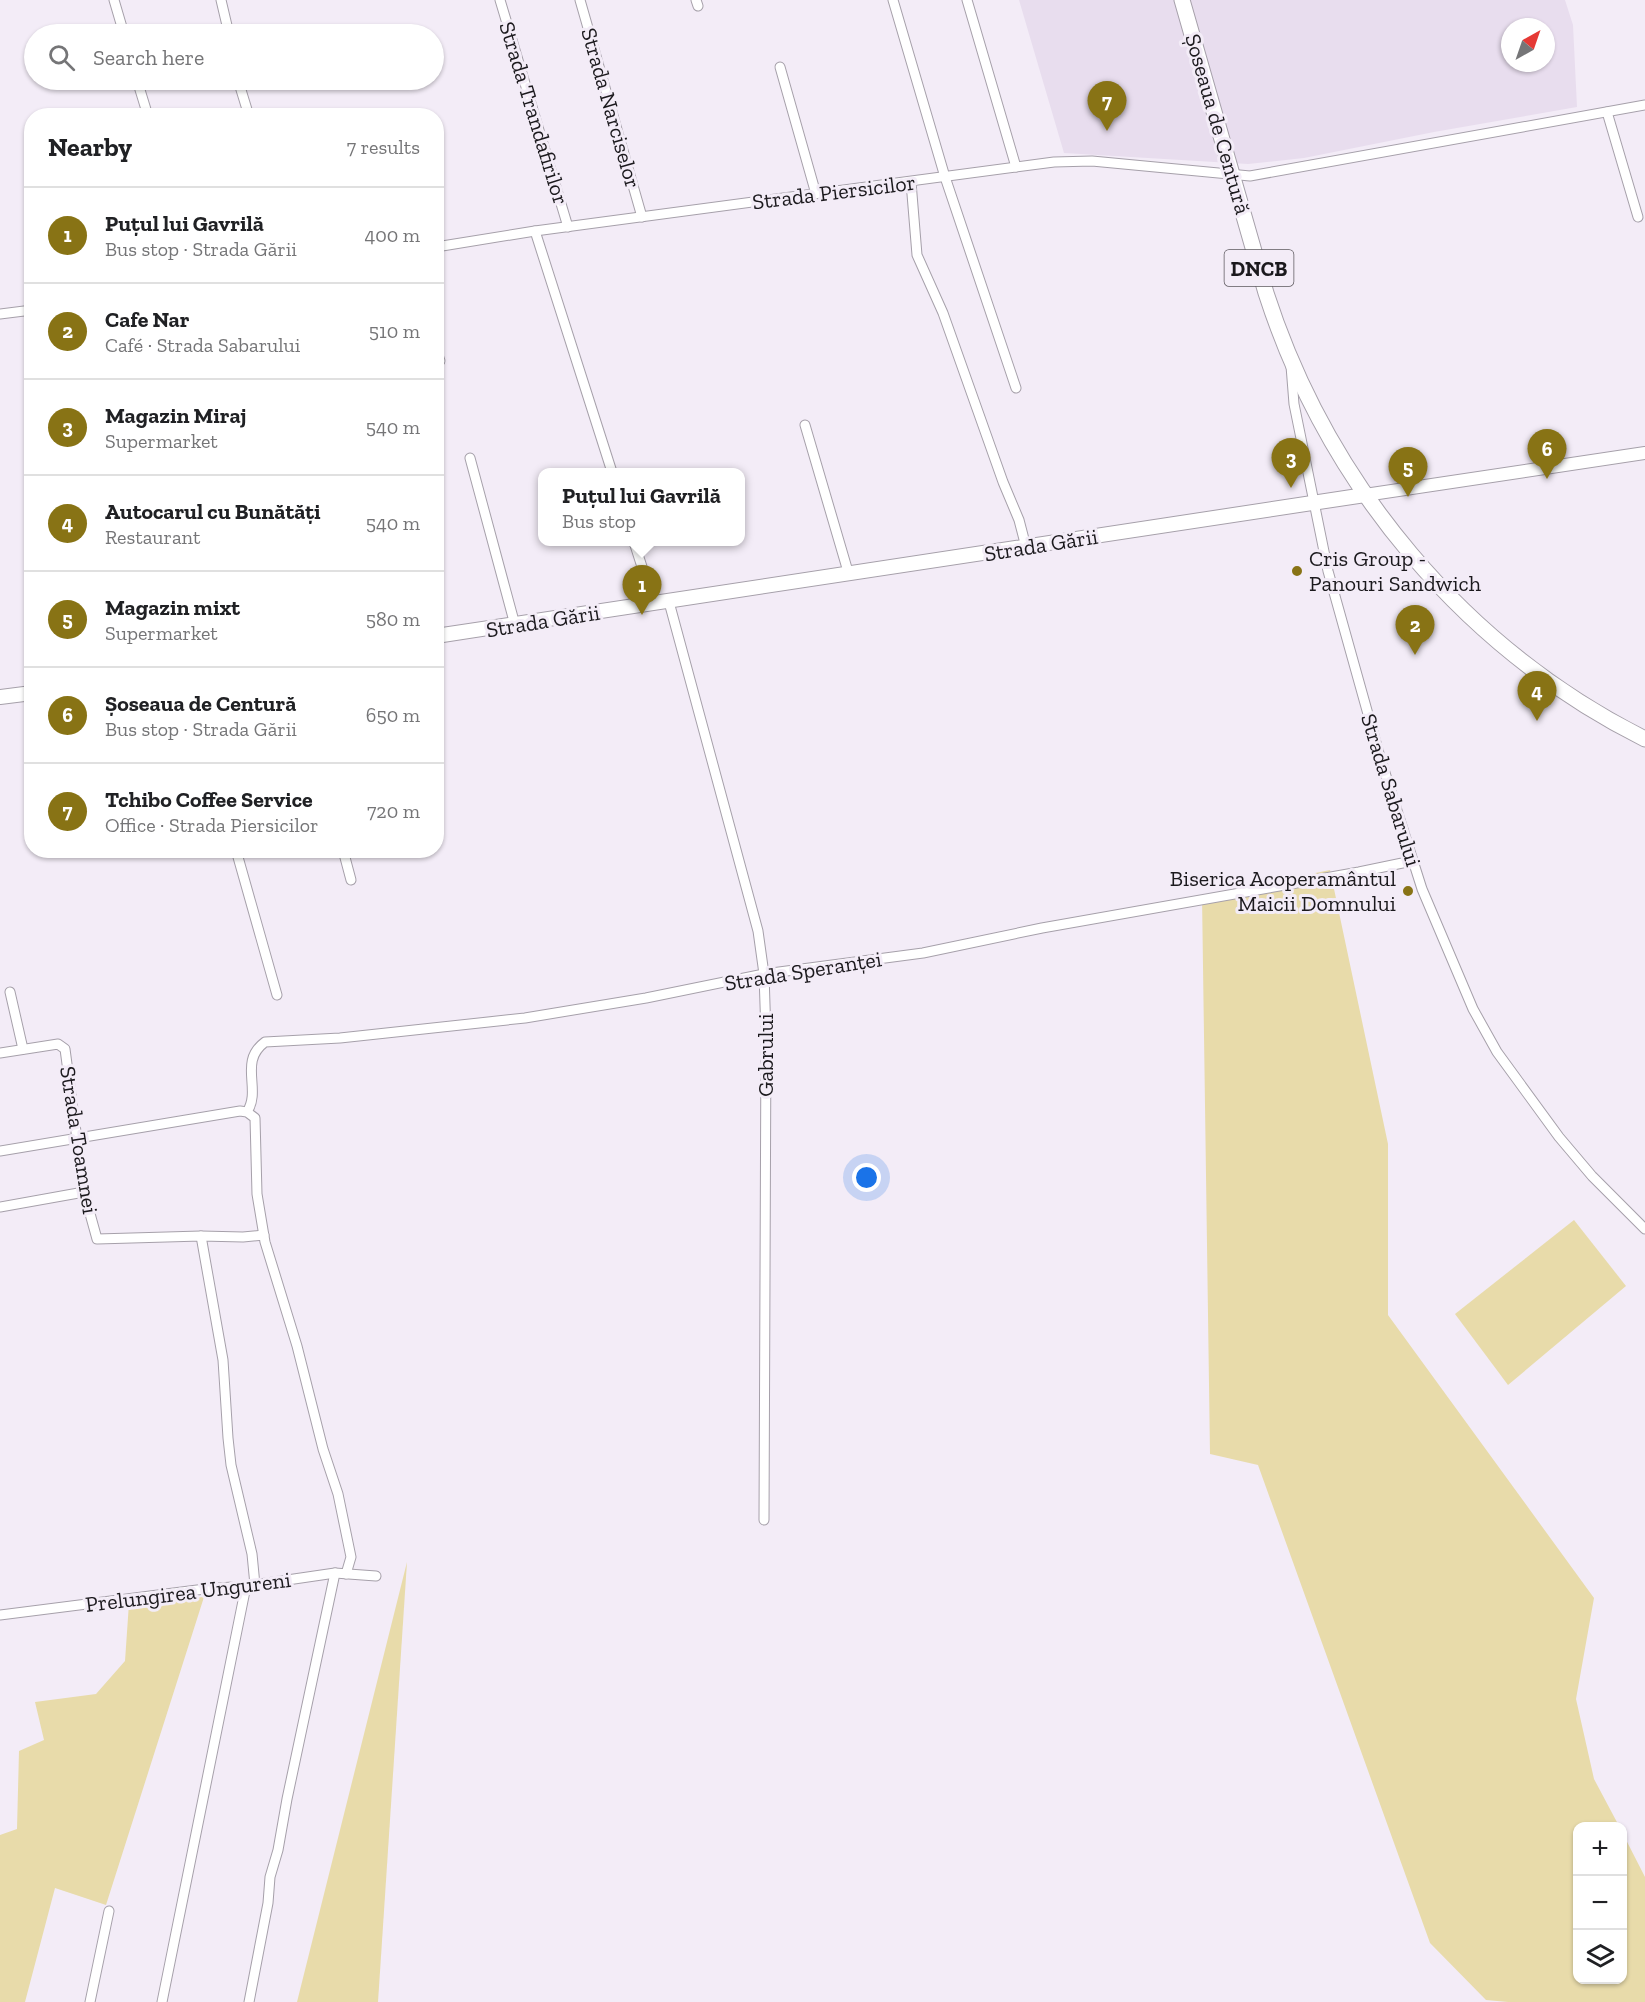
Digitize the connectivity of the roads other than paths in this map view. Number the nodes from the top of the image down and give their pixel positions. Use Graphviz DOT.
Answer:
graph roads {
  1 [pos="114,0"];
  2 [pos="221,0"];
  3 [pos="500,0"];
  4 [pos="580,0"];
  5 [pos="893,0"];
  6 [pos="967,0"];
  7 [pos="1182,0"];
  8 [pos="121,24"];
  9 [pos="227,24"];
  10 [pos="780,67"];
  11 [pos="140,90"];
  12 [pos="241,90"];
  13 [pos="1645,105"];
  14 [pos="146,108"];
  15 [pos="247,108"];
  16 [pos="1607,112"];
  17 [pos="1016,166"];
  18 [pos="1233,175"];
  19 [pos="945,177"];
  20 [pos="911,182"];
  21 [pos="816,194"];
  22 [pos="642,217"];
  23 [pos="1638,217"];
  24 [pos="568,226"];
  25 [pos="535,231"];
  26 [pos="444,246"];
  27 [pos="24,311"];
  28 [pos="0,314"];
  29 [pos="1291,360"];
  30 [pos="1016,388"];
  31 [pos="805,425"];
  32 [pos="1645,453"];
  33 [pos="470,458"];
  34 [pos="611,468"];
  35 [pos="1365,495"];
  36 [pos="1313,503"];
  37 [pos="635,546"];
  38 [pos="1026,547"];
  39 [pos="849,575"];
  40 [pos="669,602"];
  41 [pos="654,604"];
  42 [pos="515,625"];
  43 [pos="444,635"];
  44 [pos="24,694"];
  45 [pos="0,697"];
  46 [pos="1645,739"];
  47 [pos="238,858"];
  48 [pos="345,858"];
  49 [pos="1412,861"];
  50 [pos="351,880"];
  51 [pos="764,974"];
  52 [pos="10,992"];
  53 [pos="277,995"];
  54 [pos="23,1049"];
  55 [pos="0,1053"];
  56 [pos="251,1115"];
  57 [pos="77,1138"];
  58 [pos="0,1151"];
  59 [pos="84,1192"];
  60 [pos="0,1207"];
  61 [pos="1645,1229"];
  62 [pos="264,1235"];
  63 [pos="201,1236"];
  64 [pos="764,1520"];
  65 [pos="335,1573"];
  66 [pos="346,1574"];
  67 [pos="376,1576"];
  68 [pos="251,1585"];
  69 [pos="0,1615"];
  70 [pos="109,1911"];
  71 [pos="90,2002"];
  72 [pos="162,2002"];
  73 [pos="249,2002"];
  1 -- 8 [label="street"];
  2 -- 9 [label="street"];
  3 -- 24 [label="street, Strada Trandafirilor"];
  4 -- 22 [label="street, Strada Narciselor"];
  5 -- 19 [label="street"];
  6 -- 17 [label="street"];
  7 -- 18 [label="main road, Șoseaua de Centură / DNCB"];
  10 -- 21 [label="street"];
  11 -- 14 [label="street"];
  12 -- 15 [label="street"];
  13 -- 16 [label="street, Strada Piersicilor"];
  16 -- 18 [label="street, Strada Piersicilor"];
  16 -- 23 [label="street"];
  17 -- 18 [label="street, Strada Piersicilor"];
  17 -- 19 [label="street, Strada Piersicilor"];
  18 -- 29 [label="main road, Șoseaua de Centură / DNCB"];
  19 -- 20 [label="street, Strada Piersicilor"];
  19 -- 30 [label="street"];
  20 -- 21 [label="street, Strada Piersicilor"];
  20 -- 38 [label="street"];
  21 -- 22 [label="street, Strada Piersicilor"];
  22 -- 24 [label="street, Strada Piersicilor"];
  24 -- 25 [label="street, Strada Piersicilor"];
  25 -- 26 [label="street, Strada Piersicilor"];
  25 -- 34 [label="street"];
  27 -- 28 [label="street"];
  29 -- 35 [label="main road, Șoseaua de Centură / DNCB"];
  29 -- 36 [label="street, Strada Sabarului"];
  31 -- 39 [label="street"];
  32 -- 35 [label="street, Strada Gării"];
  33 -- 42 [label="street"];
  35 -- 36 [label="main road, Strada Gării"];
  35 -- 46 [label="main road, Șoseaua de Centură / DNCB"];
  36 -- 38 [label="main road, Strada Gării"];
  36 -- 49 [label="street, Strada Sabarului"];
  37 -- 41 [label="street"];
  38 -- 39 [label="main road, Strada Gării"];
  39 -- 40 [label="main road, Strada Gării"];
  40 -- 41 [label="main road, Strada Gării"];
  40 -- 51 [label="street, Gabrului"];
  41 -- 42 [label="main road, Strada Gării"];
  42 -- 43 [label="main road, Strada Gării"];
  44 -- 45 [label="main road"];
  47 -- 53 [label="street"];
  48 -- 50 [label="street"];
  49 -- 51 [label="street, Strada Speranței"];
  49 -- 61 [label="street, Strada Sabarului"];
  51 -- 56 [label="street, Strada Speranței"];
  51 -- 64 [label="street, Gabrului"];
  52 -- 54 [label="street"];
  54 -- 55 [label="street, Strada Toamnei"];
  54 -- 57 [label="street, Strada Toamnei"];
  56 -- 57 [label="street"];
  56 -- 62 [label="street, Strada Speranței"];
  57 -- 58 [label="street"];
  57 -- 59 [label="street, Strada Toamnei"];
  59 -- 60 [label="street"];
  59 -- 63 [label="street, Strada Toamnei"];
  62 -- 63 [label="street, Strada Toamnei"];
  62 -- 66 [label="street, Strada Speranței"];
  63 -- 68 [label="street"];
  65 -- 66 [label="street, Prelungirea Ungureni"];
  65 -- 68 [label="street, Prelungirea Ungureni"];
  65 -- 73 [label="street"];
  66 -- 67 [label="street, Prelungirea Ungureni"];
  68 -- 69 [label="street, Prelungirea Ungureni"];
  68 -- 72 [label="street"];
  70 -- 71 [label="street"];
}
